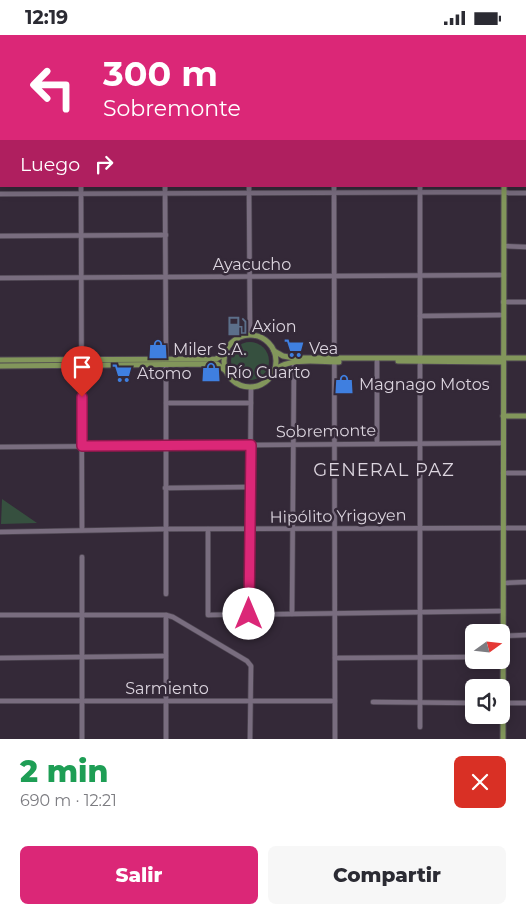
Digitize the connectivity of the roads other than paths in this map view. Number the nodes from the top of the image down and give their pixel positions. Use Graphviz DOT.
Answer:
graph roads {
  1 [pos="81,187"];
  2 [pos="165,187"];
  3 [pos="334,187"];
  4 [pos="248,189"];
  5 [pos="420,189"];
  6 [pos="504,189"];
  7 [pos="334,192"];
  8 [pos="81,193"];
  9 [pos="165,193"];
  10 [pos="526,193"];
  11 [pos="0,194"];
  12 [pos="81,235"];
  13 [pos="166,235"];
  14 [pos="0,236"];
  15 [pos="504,246"];
  16 [pos="526,247"];
  17 [pos="504,275"];
  18 [pos="250,276"];
  19 [pos="334,276"];
  20 [pos="420,276"];
  21 [pos="0,278"];
  22 [pos="81,278"];
  23 [pos="166,278"];
  24 [pos="503,302"];
  25 [pos="526,302"];
  26 [pos="503,315"];
  27 [pos="420,316"];
  28 [pos="250,335"];
  29 [pos="274,351"];
  30 [pos="225,354"];
  31 [pos="526,358"];
  32 [pos="335,360"];
  33 [pos="419,360"];
  34 [pos="503,360"];
  35 [pos="0,361"];
  36 [pos="166,361"];
  37 [pos="377,361"];
  38 [pos="82,362"];
  39 [pos="294,362"];
  40 [pos="0,365"];
  41 [pos="274,370"];
  42 [pos="226,371"];
  43 [pos="251,387"];
  44 [pos="166,403"];
  45 [pos="250,403"];
  46 [pos="503,416"];
  47 [pos="526,416"];
  48 [pos="376,443"];
  49 [pos="419,443"];
  50 [pos="503,443"];
  51 [pos="293,444"];
  52 [pos="334,444"];
  53 [pos="166,445"];
  54 [pos="251,445"];
  55 [pos="82,446"];
  56 [pos="0,447"];
  57 [pos="503,473"];
  58 [pos="526,473"];
  59 [pos="250,487"];
  60 [pos="166,488"];
  61 [pos="419,527"];
  62 [pos="503,528"];
  63 [pos="526,528"];
  64 [pos="165,529"];
  65 [pos="208,529"];
  66 [pos="250,529"];
  67 [pos="292,529"];
  68 [pos="334,529"];
  69 [pos="82,530"];
  70 [pos="0,532"];
  71 [pos="82,557"];
  72 [pos="526,582"];
  73 [pos="504,583"];
  74 [pos="166,594"];
  75 [pos="503,611"];
  76 [pos="419,612"];
  77 [pos="334,613"];
  78 [pos="249,614"];
  79 [pos="292,614"];
  80 [pos="0,615"];
  81 [pos="83,615"];
  82 [pos="166,615"];
  83 [pos="504,624"];
  84 [pos="526,635"];
  85 [pos="510,636"];
  86 [pos="166,656"];
  87 [pos="0,657"];
  88 [pos="82,657"];
  89 [pos="465,657"];
  90 [pos="335,658"];
  91 [pos="420,658"];
  92 [pos="0,701"];
  93 [pos="82,701"];
  94 [pos="167,701"];
  95 [pos="335,701"];
  96 [pos="250,702"];
  97 [pos="373,702"];
  98 [pos="419,702"];
  99 [pos="465,703"];
  100 [pos="510,703"];
  101 [pos="526,703"];
  102 [pos="503,724"];
  103 [pos="420,727"];
  104 [pos="82,739"];
  105 [pos="166,739"];
  106 [pos="250,739"];
  107 [pos="335,739"];
  108 [pos="503,739"];
  1 -- 8 [label="street"];
  2 -- 9 [label="street"];
  3 -- 7 [label="street"];
  4 -- 7 [label="street"];
  4 -- 9 [label="street"];
  4 -- 18 [label="street"];
  5 -- 6 [label="street"];
  5 -- 7 [label="street"];
  5 -- 20 [label="street"];
  6 -- 10 [label="street"];
  6 -- 15 [label="main road"];
  7 -- 19 [label="street"];
  8 -- 9 [label="street"];
  8 -- 11 [label="street"];
  8 -- 12 [label="street"];
  9 -- 13 [label="street"];
  12 -- 13 [label="street"];
  12 -- 14 [label="street"];
  12 -- 22 [label="street"];
  13 -- 23 [label="street"];
  15 -- 16 [label="street"];
  15 -- 17 [label="main road"];
  17 -- 20 [label="street, Ayacucho"];
  17 -- 24 [label="main road"];
  18 -- 19 [label="street, Ayacucho"];
  18 -- 23 [label="street, Ayacucho"];
  18 -- 28 [label="street"];
  19 -- 20 [label="street, Ayacucho"];
  19 -- 32 [label="street"];
  20 -- 27 [label="street"];
  21 -- 22 [label="street, Ayacucho"];
  22 -- 23 [label="street, Ayacucho"];
  22 -- 38 [label="street"];
  23 -- 36 [label="street"];
  24 -- 25 [label="street"];
  24 -- 26 [label="main road"];
  26 -- 27 [label="street"];
  26 -- 34 [label="main road"];
  27 -- 33 [label="street"];
  28 -- 29 [label="main road"];
  28 -- 30 [label="main road"];
  29 -- 32 [label="main road"];
  29 -- 41 [label="main road"];
  30 -- 36 [label="main road"];
  30 -- 42 [label="main road"];
  31 -- 34 [label="main road"];
  32 -- 33 [label="main road"];
  32 -- 37 [label="main road"];
  32 -- 39 [label="main road"];
  32 -- 52 [label="street"];
  33 -- 34 [label="main road"];
  33 -- 37 [label="main road"];
  33 -- 49 [label="street"];
  34 -- 46 [label="main road"];
  35 -- 38 [label="main road"];
  36 -- 38 [label="main road"];
  36 -- 42 [label="main road"];
  36 -- 44 [label="street"];
  37 -- 48 [label="street"];
  38 -- 40 [label="main road"];
  38 -- 55 [label="street"];
  39 -- 41 [label="main road"];
  39 -- 51 [label="street"];
  41 -- 43 [label="main road"];
  42 -- 43 [label="main road"];
  43 -- 45 [label="street"];
  44 -- 45 [label="street"];
  44 -- 53 [label="street"];
  45 -- 54 [label="street"];
  46 -- 47 [label="main road"];
  46 -- 50 [label="main road"];
  48 -- 49 [label="street, Sobremonte"];
  48 -- 52 [label="street, Sobremonte"];
  49 -- 50 [label="street, Sobremonte"];
  49 -- 61 [label="street"];
  50 -- 57 [label="main road"];
  51 -- 52 [label="street, Sobremonte"];
  51 -- 54 [label="street, Sobremonte"];
  51 -- 67 [label="street"];
  52 -- 68 [label="street"];
  53 -- 54 [label="street, Sobremonte"];
  53 -- 55 [label="street, Sobremonte"];
  53 -- 60 [label="street"];
  54 -- 59 [label="street"];
  55 -- 56 [label="street, Sobremonte"];
  55 -- 69 [label="street"];
  57 -- 58 [label="street"];
  57 -- 62 [label="main road"];
  59 -- 60 [label="street"];
  59 -- 66 [label="street"];
  60 -- 64 [label="street"];
  61 -- 62 [label="street, Hipólito Yrigoyen"];
  61 -- 68 [label="street, Hipólito Yrigoyen"];
  61 -- 76 [label="street"];
  62 -- 63 [label="street, Hipólito Yrigoyen"];
  62 -- 73 [label="main road"];
  64 -- 65 [label="street, Hipólito Yrigoyen"];
  64 -- 69 [label="street, Hipólito Yrigoyen"];
  64 -- 74 [label="street"];
  65 -- 66 [label="street, Hipólito Yrigoyen"];
  65 -- 78 [label="street"];
  66 -- 67 [label="street, Hipólito Yrigoyen"];
  66 -- 78 [label="street"];
  67 -- 68 [label="street, Hipólito Yrigoyen"];
  67 -- 79 [label="street"];
  68 -- 77 [label="street"];
  69 -- 70 [label="street, Hipólito Yrigoyen"];
  71 -- 81 [label="street"];
  72 -- 73 [label="street"];
  73 -- 75 [label="main road"];
  75 -- 76 [label="street"];
  75 -- 83 [label="main road"];
  76 -- 77 [label="street"];
  76 -- 91 [label="street"];
  77 -- 79 [label="street"];
  77 -- 90 [label="street"];
  78 -- 79 [label="street"];
  80 -- 81 [label="street"];
  81 -- 82 [label="street"];
  81 -- 88 [label="street"];
  82 -- 86 [label="street"];
  82 -- 96 [label="street"];
  84 -- 85 [label="street"];
  86 -- 88 [label="street"];
  86 -- 94 [label="street"];
  87 -- 88 [label="street"];
  88 -- 93 [label="street"];
  89 -- 91 [label="street"];
  90 -- 91 [label="street"];
  90 -- 95 [label="street"];
  91 -- 98 [label="street"];
  92 -- 93 [label="street, Sarmiento"];
  93 -- 94 [label="street, Sarmiento"];
  93 -- 104 [label="street"];
  94 -- 96 [label="street, Sarmiento"];
  94 -- 105 [label="street"];
  95 -- 96 [label="street, Sarmiento"];
  95 -- 107 [label="street"];
  96 -- 106 [label="street"];
  97 -- 98 [label="street"];
  98 -- 99 [label="street"];
  98 -- 103 [label="street"];
  100 -- 101 [label="street"];
  102 -- 108 [label="main road"];
}
